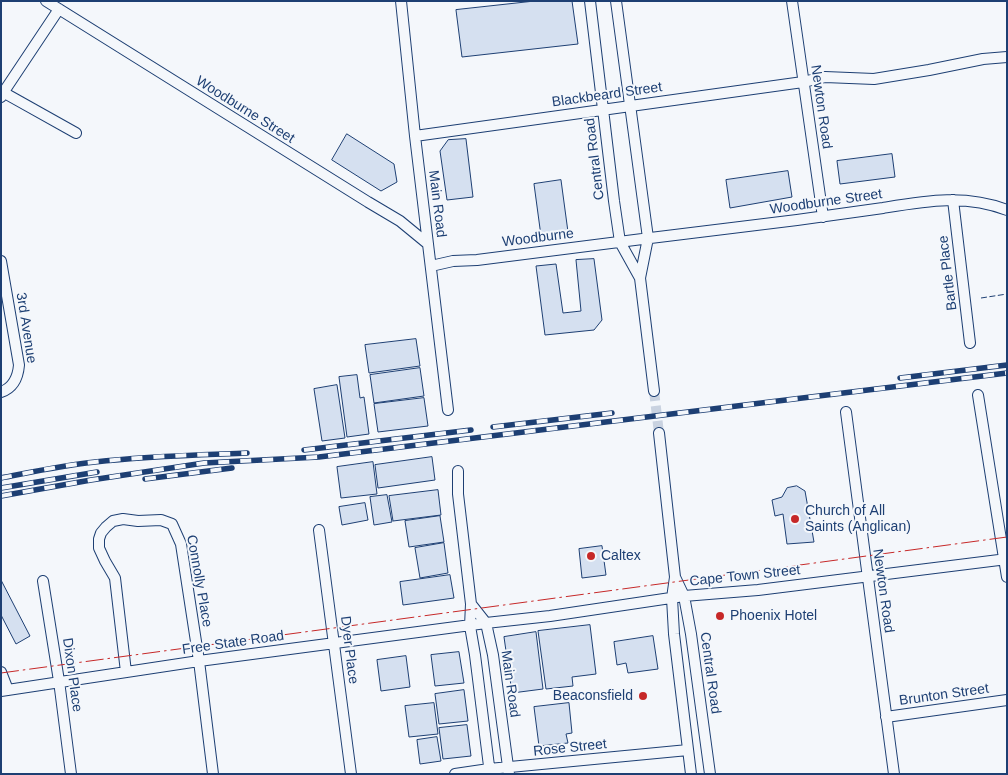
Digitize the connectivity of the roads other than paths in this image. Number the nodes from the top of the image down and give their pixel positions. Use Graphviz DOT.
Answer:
graph roads {
  1 [pos="46,1"];
  2 [pos="401,1"];
  3 [pos="590,1"];
  4 [pos="616,1"];
  5 [pos="792,1"];
  6 [pos="59,9"];
  7 [pos="1007,57"];
  8 [pos="803,82"];
  9 [pos="2,94"];
  10 [pos="630,106"];
  11 [pos="603,110"];
  12 [pos="76,133"];
  13 [pos="415,136"];
  14 [pos="953,200"];
  15 [pos="1007,210"];
  16 [pos="823,217"];
  17 [pos="648,238"];
  18 [pos="620,242"];
  19 [pos="428,244"];
  20 [pos="1,261"];
  21 [pos="431,266"];
  22 [pos="640,278"];
  23 [pos="970,343"];
  24 [pos="1,392"];
  25 [pos="654,392"];
  26 [pos="978,395"];
  27 [pos="448,410"];
  28 [pos="846,412"];
  29 [pos="659,433"];
  30 [pos="458,471"];
  31 [pos="319,530"];
  32 [pos="1006,559"];
  33 [pos="867,576"];
  34 [pos="675,577"];
  35 [pos="1007,577"];
  36 [pos="43,581"];
  37 [pos="684,596"];
  38 [pos="672,598"];
  39 [pos="471,604"];
  40 [pos="486,623"];
  41 [pos="470,626"];
  42 [pos="334,644"];
  43 [pos="199,661"];
  44 [pos="1,672"];
  45 [pos="126,672"];
  46 [pos="60,681"];
  47 [pos="5,690"];
  48 [pos="1007,700"];
  49 [pos="886,716"];
  50 [pos="688,750"];
  51 [pos="490,771"];
  52 [pos="508,771"];
  53 [pos="72,774"];
  54 [pos="213,774"];
  55 [pos="351,774"];
  56 [pos="455,774"];
  57 [pos="691,774"];
  58 [pos="710,774"];
  59 [pos="894,774"];
  1 -- 6 [label="street, Woodburne Street"];
  2 -- 13 [label="street, Main Road"];
  3 -- 11 [label="street, Central Road"];
  4 -- 10 [label="street, Central Road"];
  5 -- 8 [label="street, Newton Road"];
  6 -- 9 [label="street"];
  6 -- 19 [label="street, Woodburne Street"];
  7 -- 8 [label="street, Blackbeard Street"];
  8 -- 10 [label="street, Blackbeard Street"];
  8 -- 16 [label="street, Newton Road"];
  9 -- 12 [label="street"];
  10 -- 11 [label="street, Blackbeard Street"];
  10 -- 17 [label="street, Central Road"];
  11 -- 13 [label="street, Blackbeard Street"];
  11 -- 18 [label="street, Central Road"];
  13 -- 19 [label="street, Main Road"];
  14 -- 15 [label="street, Woodburne Street"];
  14 -- 16 [label="street, Woodburne Street"];
  14 -- 23 [label="street, Bartle Place"];
  16 -- 17 [label="street, Woodburne Street"];
  17 -- 18 [label="street, Woodburne"];
  17 -- 22 [label="street, Central Road"];
  18 -- 21 [label="street, Woodburne"];
  18 -- 22 [label="street, Central Road"];
  19 -- 21 [label="street, Main Road"];
  20 -- 24 [label="street, 3rd Avenue"];
  21 -- 27 [label="street, Main Road"];
  22 -- 25 [label="street, Central Road"];
  26 -- 32 [label="street"];
  28 -- 33 [label="street, Newton Road"];
  29 -- 34 [label="street, Central Road"];
  30 -- 39 [label="street"];
  31 -- 42 [label="street, Dyer Place"];
  32 -- 33 [label="street, Cape Town Street"];
  32 -- 35 [label="street"];
  33 -- 37 [label="street, Cape Town Street"];
  33 -- 49 [label="street, Newton Road"];
  34 -- 37 [label="street, Central Road"];
  34 -- 38 [label="street, Central Road"];
  36 -- 46 [label="street, Dixon Place"];
  37 -- 38 [label="street, Cape Town Street"];
  37 -- 58 [label="street, Central Road"];
  38 -- 40 [label="street, Cape Town Street"];
  38 -- 50 [label="street, Central Road"];
  39 -- 40 [label="street, Main Road"];
  39 -- 41 [label="street"];
  40 -- 41 [label="street, Cape Town Street"];
  40 -- 52 [label="street, Main Road"];
  41 -- 42 [label="street, Free State Road"];
  41 -- 51 [label="street"];
  42 -- 43 [label="street, Free State Road"];
  42 -- 55 [label="street, Dyer Place"];
  43 -- 45 [label="street, Free State Road"];
  43 -- 45 [label="street, Connolly Place"];
  43 -- 54 [label="street, Connolly Place"];
  44 -- 47 [label="street"];
  45 -- 46 [label="street, Free State Road"];
  46 -- 47 [label="street, Free State Road"];
  46 -- 53 [label="street, Dixon Place"];
  48 -- 49 [label="street, Brunton Street"];
  49 -- 59 [label="street, Newton Road"];
  50 -- 52 [label="street, Rose Street"];
  50 -- 57 [label="street, Central Road"];
  51 -- 52 [label="street, Rose Street"];
  51 -- 56 [label="street, Rose Street"];
}
